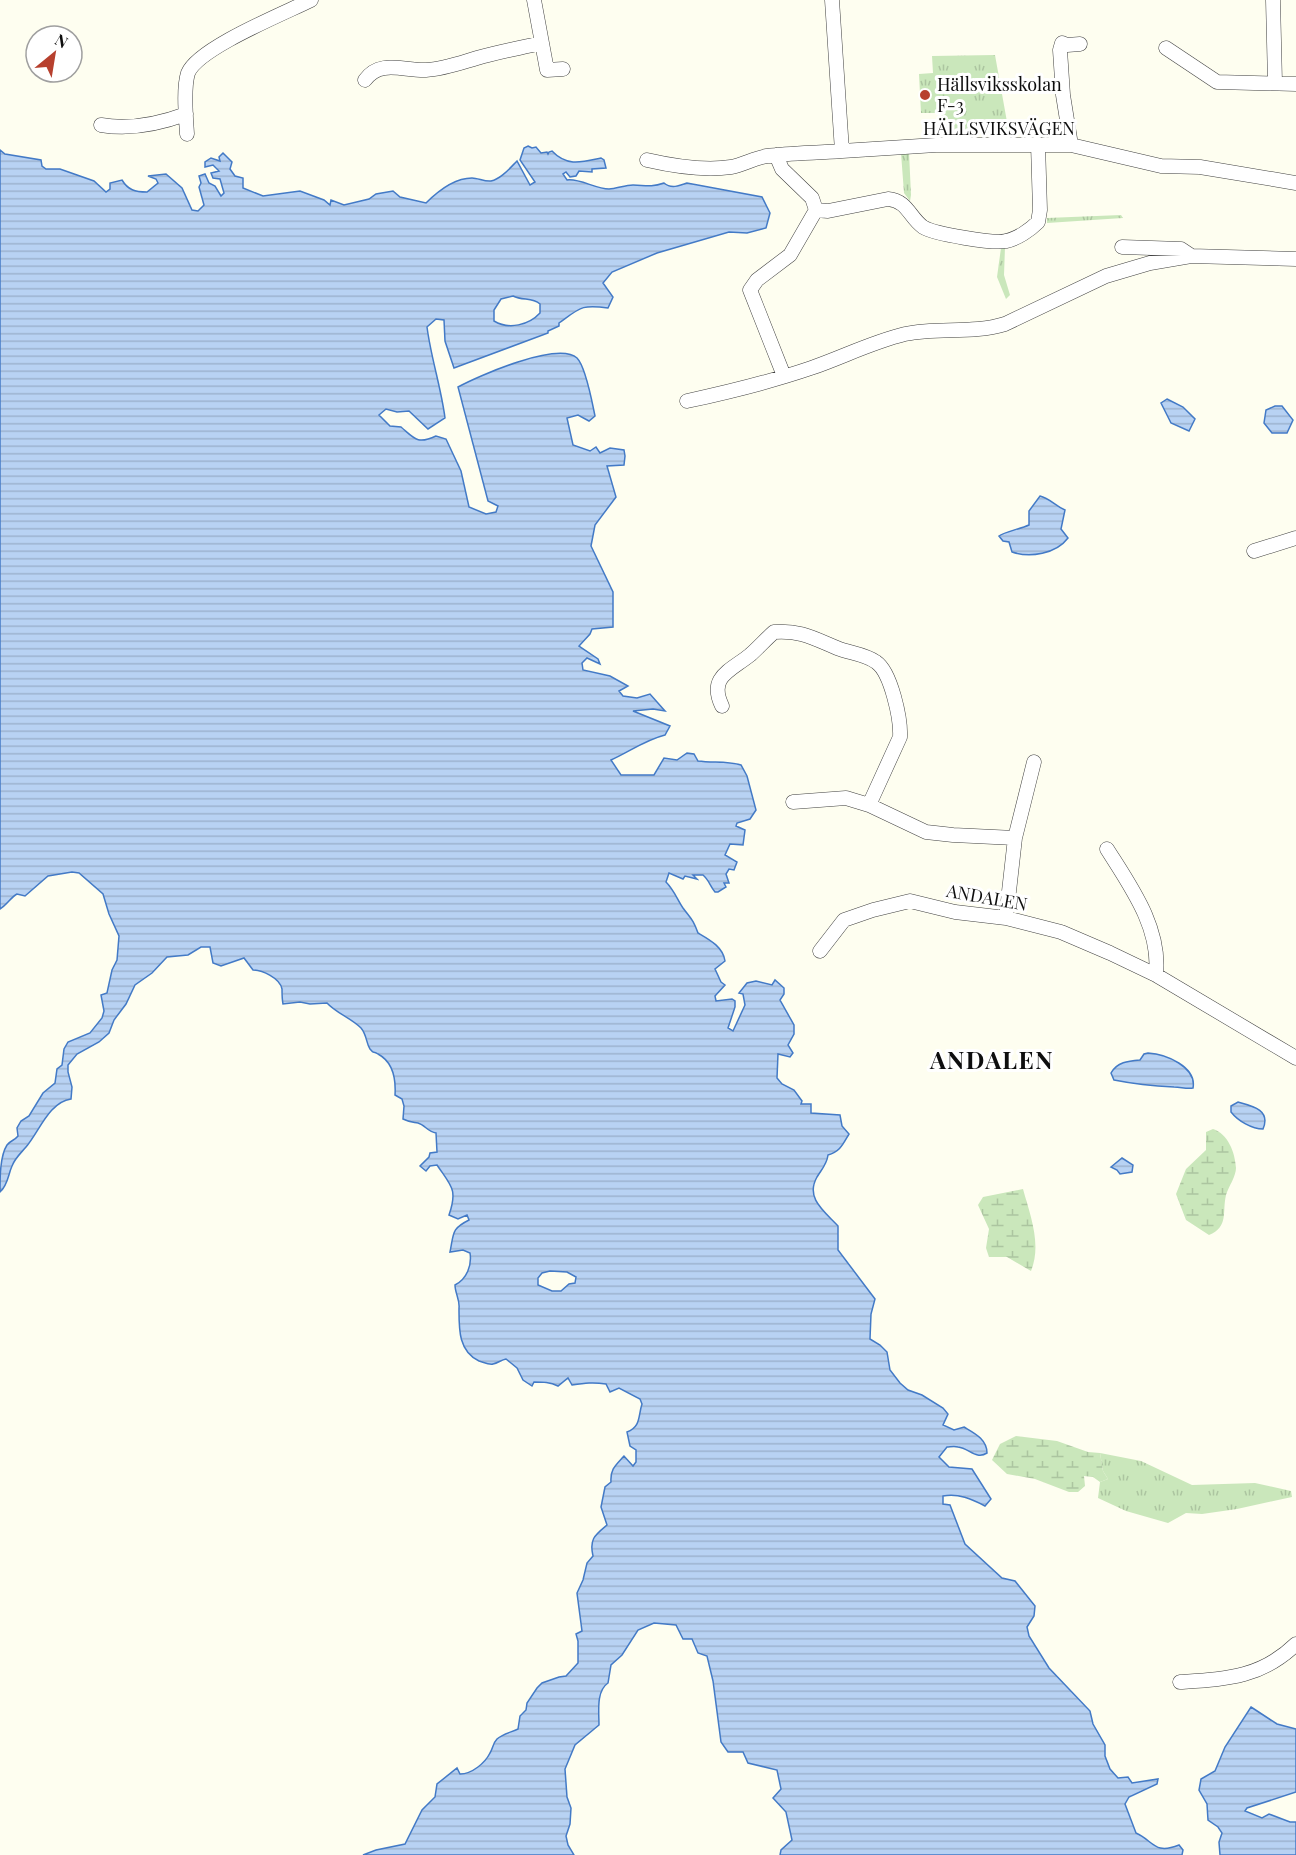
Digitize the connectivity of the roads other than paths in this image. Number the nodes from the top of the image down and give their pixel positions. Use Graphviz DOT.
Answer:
graph roads {
  1 [pos="311,0"];
  2 [pos="534,0"];
  3 [pos="832,0"];
  4 [pos="1273,0"];
  5 [pos="541,43"];
  6 [pos="1080,44"];
  7 [pos="1166,48"];
  8 [pos="563,69"];
  9 [pos="365,80"];
  10 [pos="1275,82"];
  11 [pos="1296,84"];
  12 [pos="186,114"];
  13 [pos="101,125"];
  14 [pos="187,134"];
  15 [pos="1038,144"];
  16 [pos="1071,144"];
  17 [pos="842,151"];
  18 [pos="776,155"];
  19 [pos="647,160"];
  20 [pos="1296,183"];
  21 [pos="816,210"];
  22 [pos="1122,247"];
  23 [pos="1191,256"];
  24 [pos="1296,259"];
  25 [pos="784,376"];
  26 [pos="687,401"];
  27 [pos="1296,538"];
  28 [pos="1254,551"];
  29 [pos="722,706"];
  30 [pos="1034,762"];
  31 [pos="793,802"];
  32 [pos="869,805"];
  33 [pos="1015,838"];
  34 [pos="1107,849"];
  35 [pos="1006,918"];
  36 [pos="820,951"];
  37 [pos="1156,975"];
  38 [pos="1296,1058"];
  39 [pos="1296,1644"];
  40 [pos="1180,1682"];
  1 -- 12 [label="street"];
  2 -- 5 [label="street"];
  3 -- 17 [label="street"];
  4 -- 10 [label="street"];
  5 -- 8 [label="street"];
  5 -- 9 [label="street"];
  6 -- 16 [label="street"];
  7 -- 10 [label="street"];
  10 -- 11 [label="street"];
  12 -- 13 [label="street"];
  12 -- 14 [label="street"];
  15 -- 16 [label="street, HÄLLSVIKSVÄGEN"];
  15 -- 17 [label="street, HÄLLSVIKSVÄGEN"];
  15 -- 21 [label="street"];
  16 -- 20 [label="street, HÄLLSVIKSVÄGEN"];
  17 -- 18 [label="street, HÄLLSVIKSVÄGEN"];
  18 -- 19 [label="street, HÄLLSVIKSVÄGEN"];
  18 -- 21 [label="street"];
  21 -- 25 [label="street"];
  22 -- 23 [label="street"];
  23 -- 24 [label="street"];
  23 -- 25 [label="street"];
  25 -- 26 [label="street"];
  27 -- 28 [label="street"];
  29 -- 32 [label="street"];
  30 -- 33 [label="street"];
  31 -- 32 [label="street"];
  32 -- 33 [label="street"];
  33 -- 35 [label="street"];
  34 -- 37 [label="street"];
  35 -- 36 [label="street, ANDALEN"];
  35 -- 37 [label="street, ANDALEN"];
  37 -- 38 [label="street, ANDALEN"];
  39 -- 40 [label="street"];
}
